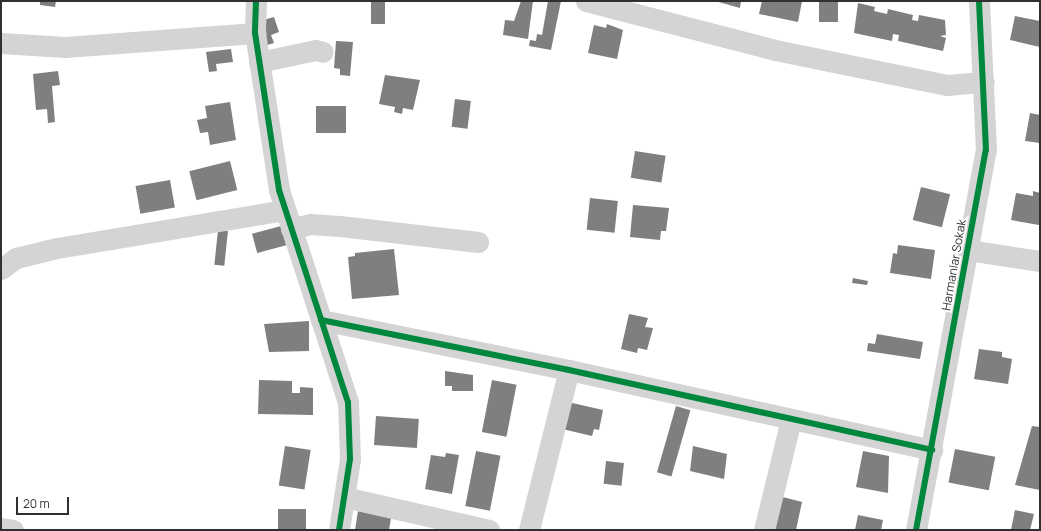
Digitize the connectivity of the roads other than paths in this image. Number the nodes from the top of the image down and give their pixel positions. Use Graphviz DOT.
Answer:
graph roads {
  1 [pos="256,1"];
  2 [pos="586,1"];
  3 [pos="979,1"];
  4 [pos="255,32"];
  5 [pos="1,43"];
  6 [pos="323,52"];
  7 [pos="259,62"];
  8 [pos="984,82"];
  9 [pos="284,210"];
  10 [pos="291,229"];
  11 [pos="478,242"];
  12 [pos="968,250"];
  13 [pos="1040,261"];
  14 [pos="1,269"];
  15 [pos="321,320"];
  16 [pos="569,370"];
  17 [pos="791,419"];
  18 [pos="932,450"];
  19 [pos="344,497"];
  20 [pos="1,528"];
  21 [pos="13,530"];
  22 [pos="339,530"];
  23 [pos="489,530"];
  24 [pos="528,530"];
  25 [pos="764,530"];
  26 [pos="916,530"];
  1 -- 4 [label="street"];
  2 -- 8 [label="street"];
  3 -- 8 [label="street, Harmanlar Sokak"];
  4 -- 5 [label="street"];
  4 -- 7 [label="street"];
  6 -- 7 [label="street"];
  7 -- 9 [label="street"];
  8 -- 12 [label="street, Harmanlar Sokak"];
  9 -- 10 [label="street"];
  9 -- 14 [label="street"];
  10 -- 11 [label="street"];
  10 -- 15 [label="street"];
  12 -- 13 [label="street"];
  12 -- 18 [label="street, Harmanlar Sokak"];
  15 -- 16 [label="street"];
  15 -- 19 [label="street"];
  16 -- 17 [label="street"];
  16 -- 24 [label="street"];
  17 -- 18 [label="street"];
  17 -- 25 [label="street"];
  18 -- 26 [label="street, Harmanlar Sokak"];
  19 -- 22 [label="street"];
  19 -- 23 [label="street"];
  20 -- 21 [label="street"];
}
